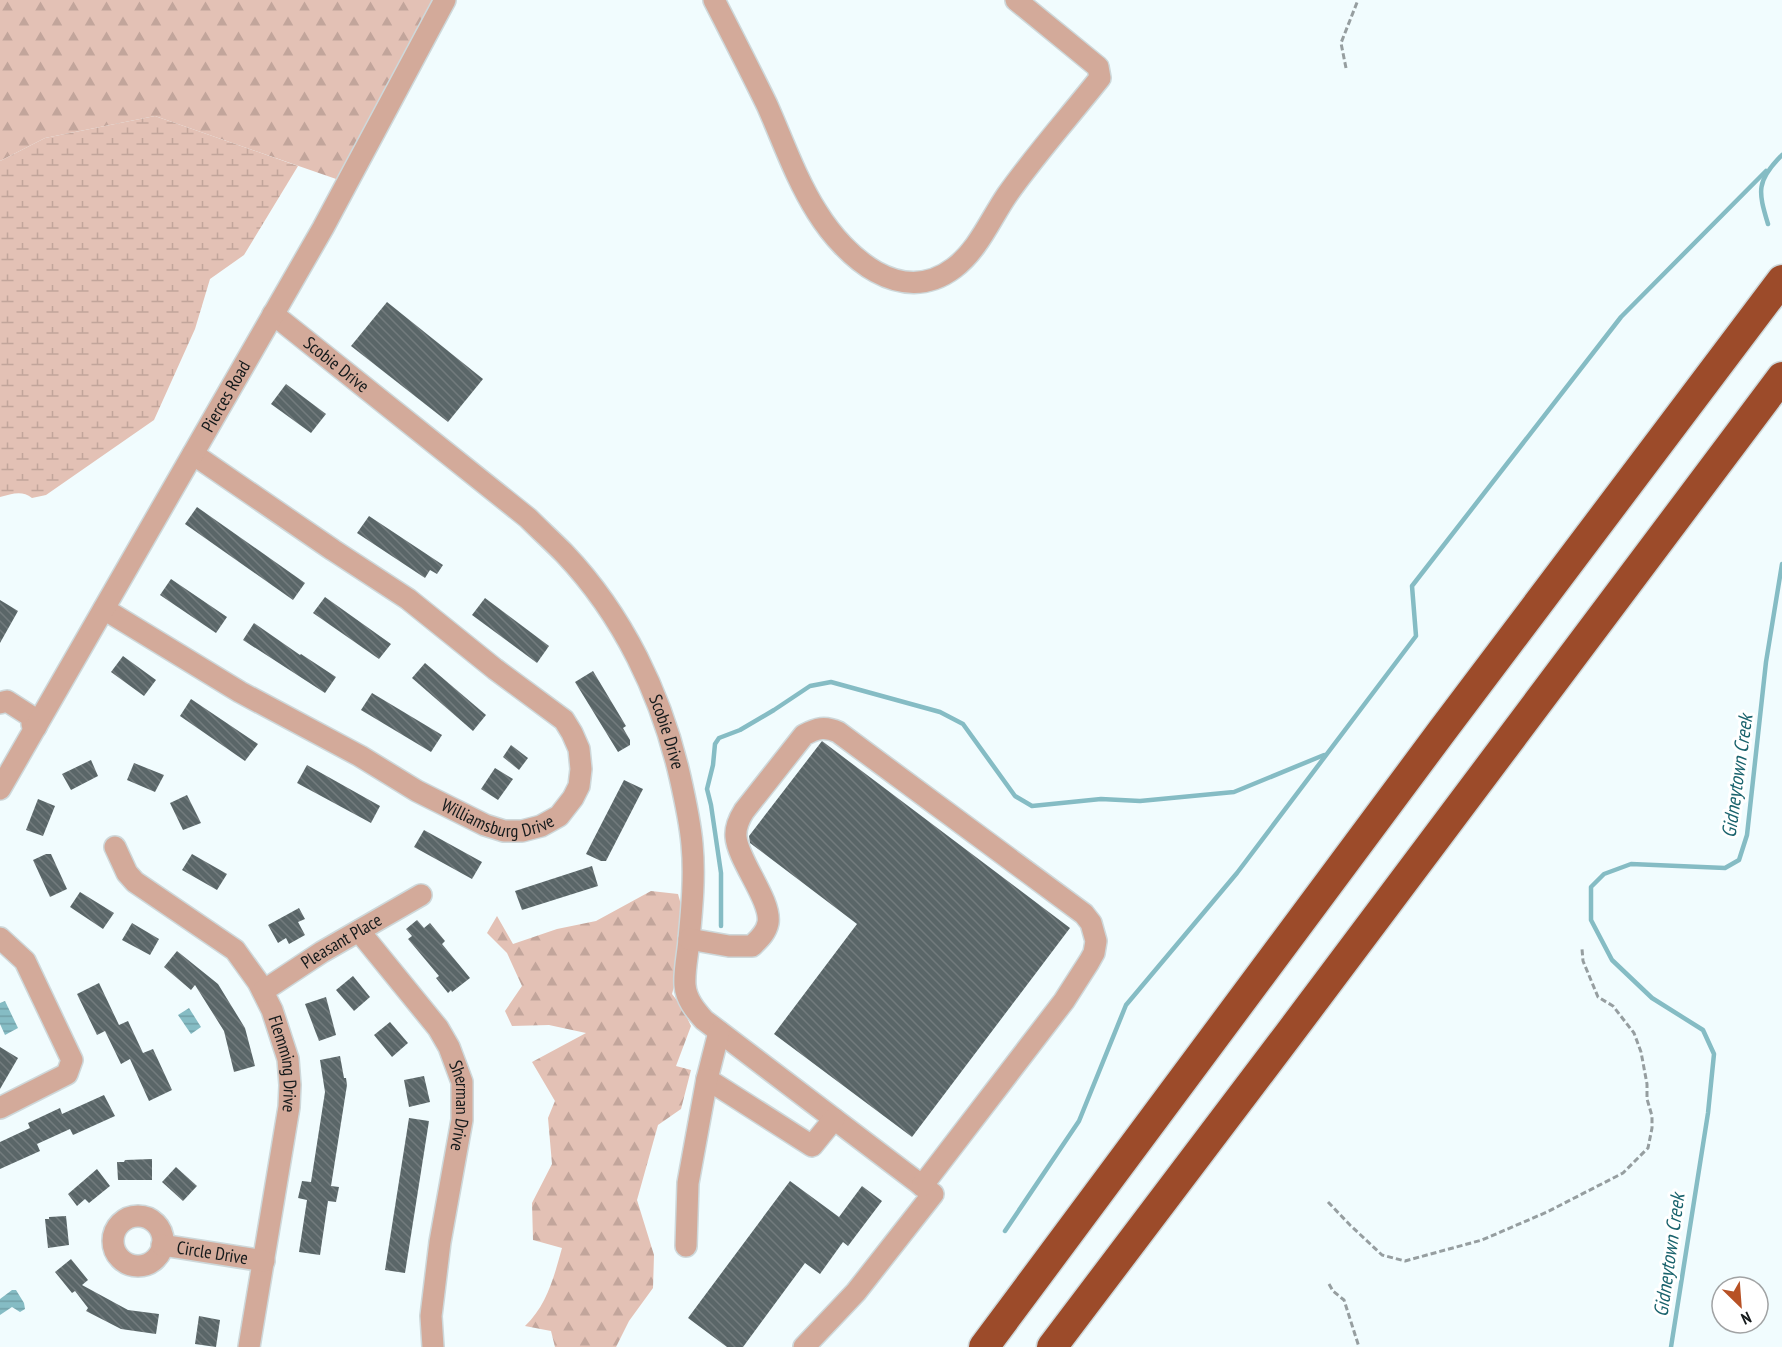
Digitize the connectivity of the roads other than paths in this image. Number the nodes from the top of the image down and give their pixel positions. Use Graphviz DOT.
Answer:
graph roads {
  1 [pos="445,0"];
  2 [pos="714,0"];
  3 [pos="1016,0"];
  4 [pos="1782,280"];
  5 [pos="273,314"];
  6 [pos="1782,377"];
  7 [pos="193,454"];
  8 [pos="104,609"];
  9 [pos="0,703"];
  10 [pos="0,708"];
  11 [pos="34,725"];
  12 [pos="0,789"];
  13 [pos="115,847"];
  14 [pos="421,895"];
  15 [pos="359,931"];
  16 [pos="0,938"];
  17 [pos="689,939"];
  18 [pos="263,991"];
  19 [pos="719,1032"];
  20 [pos="707,1079"];
  21 [pos="0,1108"];
  22 [pos="834,1119"];
  23 [pos="928,1190"];
  24 [pos="162,1245"];
  25 [pos="686,1246"];
  26 [pos="264,1261"];
  27 [pos="249,1347"];
  28 [pos="433,1347"];
  29 [pos="804,1347"];
  30 [pos="984,1347"];
  31 [pos="1052,1347"];
  1 -- 5 [label="street, Pierces Road"];
  2 -- 3 [label="street"];
  4 -- 30 [label="highway"];
  5 -- 7 [label="street, Pierces Road"];
  5 -- 17 [label="street, Scobie Drive"];
  6 -- 31 [label="highway"];
  7 -- 8 [label="street, Pierces Road"];
  7 -- 8 [label="street, Williamsburg Drive"];
  8 -- 11 [label="street, Pierces Road"];
  9 -- 11 [label="street"];
  10 -- 11 [label="street"];
  11 -- 12 [label="street, Pierces Road"];
  13 -- 18 [label="street, Flemming Drive"];
  14 -- 15 [label="street, Pleasant Place"];
  15 -- 18 [label="street, Pleasant Place"];
  15 -- 28 [label="street, Sherman Drive"];
  16 -- 21 [label="street"];
  17 -- 19 [label="street, Scobie Drive"];
  17 -- 23 [label="street"];
  18 -- 26 [label="street, Flemming Drive"];
  19 -- 20 [label="street"];
  19 -- 22 [label="street, Scobie Drive"];
  20 -- 22 [label="street"];
  20 -- 25 [label="street"];
  22 -- 23 [label="street, Scobie Drive"];
  23 -- 29 [label="street"];
  24 -- 26 [label="street, Circle Drive"];
  26 -- 27 [label="street, Flemming Drive"];
}
